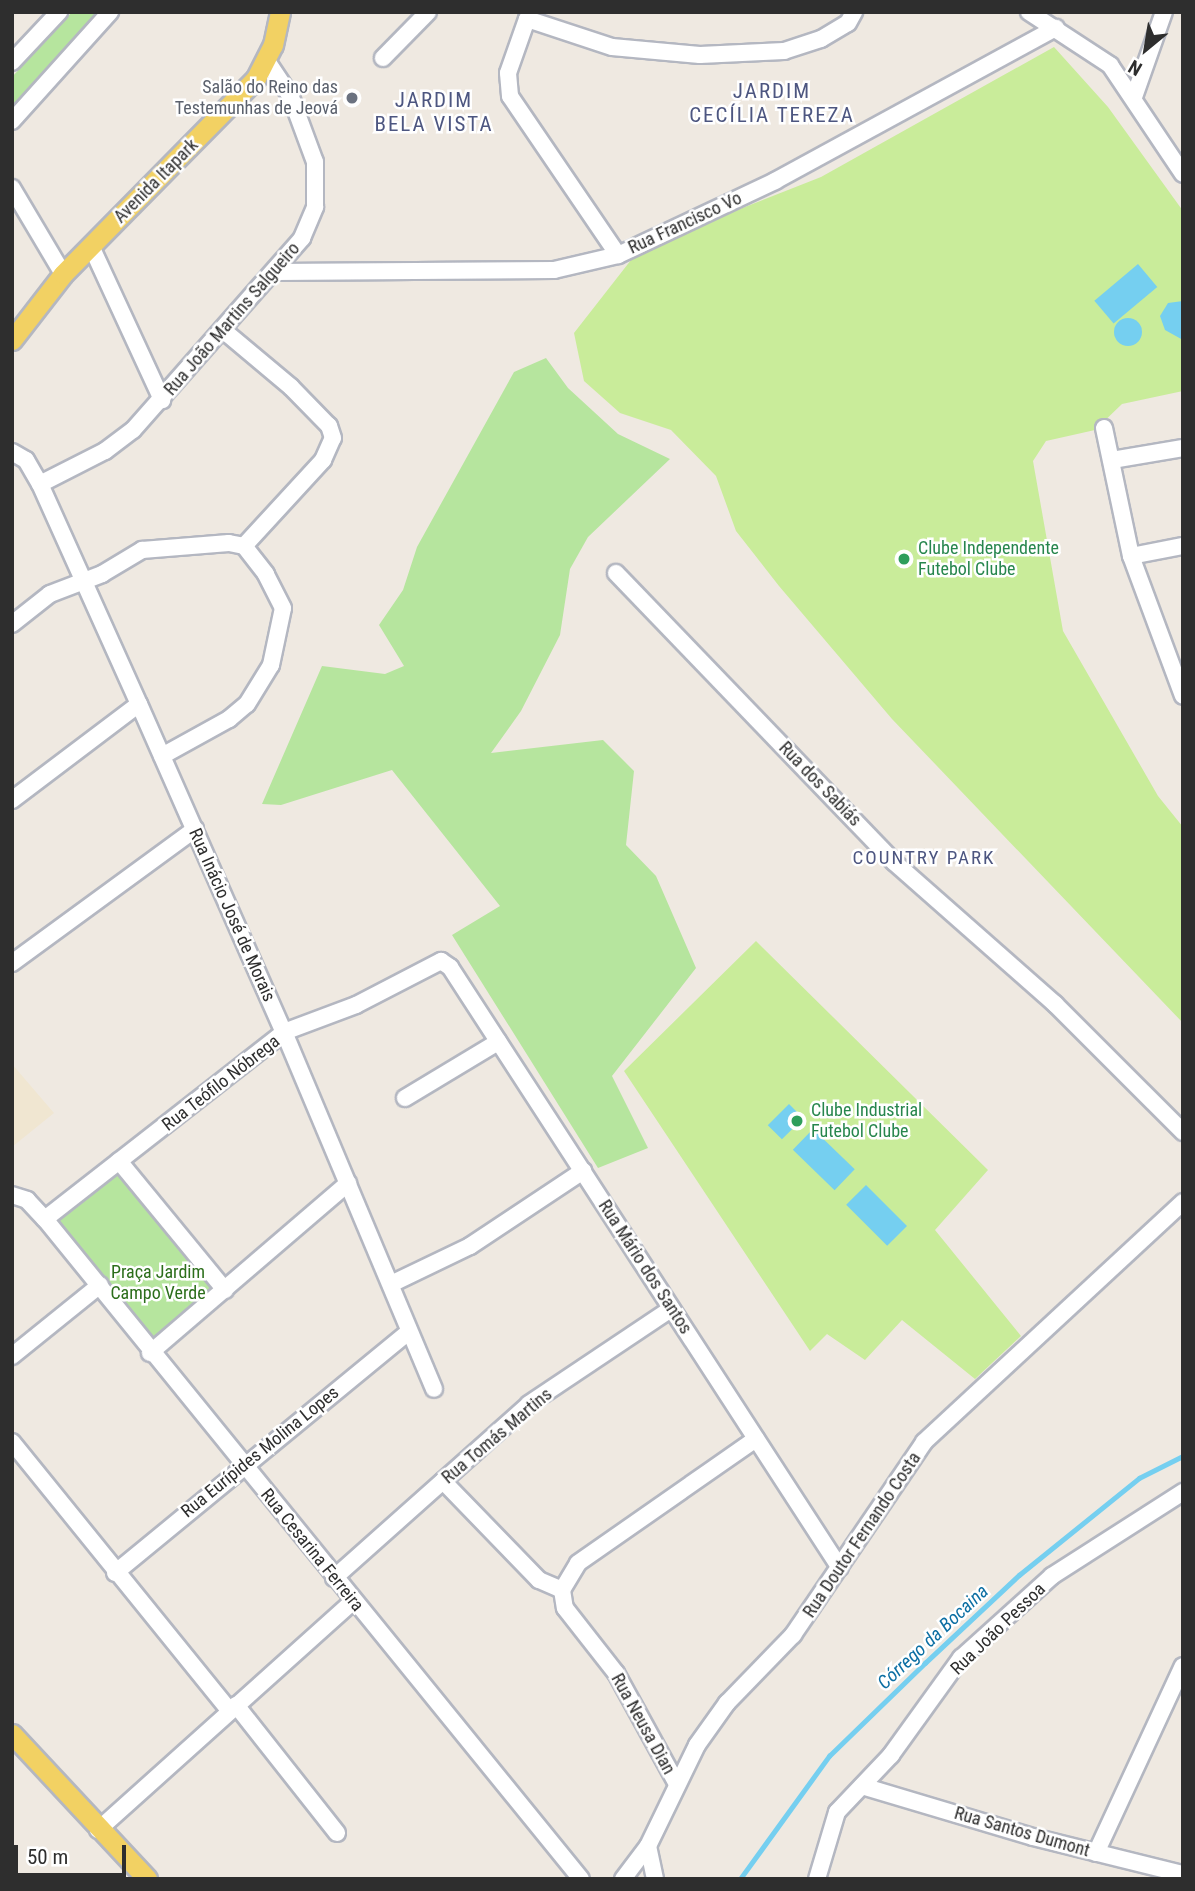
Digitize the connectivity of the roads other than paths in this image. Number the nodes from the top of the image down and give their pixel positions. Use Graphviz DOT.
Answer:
graph roads {
  1 [pos="59,12"];
  2 [pos="110,12"];
  3 [pos="280,12"];
  4 [pos="428,12"];
  5 [pos="854,12"];
  6 [pos="1029,12"];
  7 [pos="1164,12"];
  8 [pos="523,15"];
  9 [pos="1056,28"];
  10 [pos="383,58"];
  11 [pos="267,61"];
  12 [pos="12,62"];
  13 [pos="256,78"];
  14 [pos="1134,96"];
  15 [pos="291,97"];
  16 [pos="12,121"];
  17 [pos="1183,174"];
  18 [pos="12,188"];
  19 [pos="91,246"];
  20 [pos="618,255"];
  21 [pos="276,272"];
  22 [pos="63,274"];
  23 [pos="223,330"];
  24 [pos="12,340"];
  25 [pos="162,400"];
  26 [pos="1104,428"];
  27 [pos="1183,448"];
  28 [pos="12,452"];
  29 [pos="1112,460"];
  30 [pos="40,484"];
  31 [pos="244,546"];
  32 [pos="1183,546"];
  33 [pos="1131,556"];
  34 [pos="616,573"];
  35 [pos="81,580"];
  36 [pos="12,624"];
  37 [pos="1176,659"];
  38 [pos="1183,695"];
  39 [pos="139,704"];
  40 [pos="162,756"];
  41 [pos="12,800"];
  42 [pos="195,829"];
  43 [pos="12,963"];
  44 [pos="450,967"];
  45 [pos="284,1032"];
  46 [pos="498,1042"];
  47 [pos="405,1098"];
  48 [pos="1183,1132"];
  49 [pos="120,1161"];
  50 [pos="583,1171"];
  51 [pos="348,1184"];
  52 [pos="12,1195"];
  53 [pos="1183,1202"];
  54 [pos="45,1219"];
  55 [pos="391,1284"];
  56 [pos="100,1285"];
  57 [pos="225,1290"];
  58 [pos="671,1309"];
  59 [pos="407,1333"];
  60 [pos="150,1353"];
  61 [pos="12,1356"];
  62 [pos="434,1390"];
  63 [pos="756,1439"];
  64 [pos="12,1442"];
  65 [pos="244,1465"];
  66 [pos="443,1481"];
  67 [pos="1183,1492"];
  68 [pos="840,1568"];
  69 [pos="115,1573"];
  70 [pos="334,1578"];
  71 [pos="562,1590"];
  72 [pos="353,1601"];
  73 [pos="1183,1666"];
  74 [pos="233,1708"];
  75 [pos="12,1734"];
  76 [pos="12,1754"];
  77 [pos="677,1784"];
  78 [pos="862,1786"];
  79 [pos="98,1830"];
  80 [pos="337,1833"];
  81 [pos="648,1846"];
  82 [pos="1096,1853"];
  83 [pos="1183,1874"];
  84 [pos="130,1879"];
  85 [pos="147,1879"];
  86 [pos="581,1879"];
  87 [pos="623,1879"];
  88 [pos="655,1879"];
  89 [pos="817,1879"];
  1 -- 12 [label="street"];
  2 -- 16 [label="street"];
  3 -- 11 [label="main road, Avenida Itapark"];
  4 -- 10 [label="street"];
  5 -- 8 [label="street"];
  6 -- 9 [label="street"];
  7 -- 14 [label="street"];
  8 -- 20 [label="street"];
  9 -- 14 [label="street"];
  9 -- 20 [label="street, Rua Francisco Vo"];
  11 -- 13 [label="main road, Avenida Itapark"];
  11 -- 15 [label="street, Rua João Martins Salgueiro"];
  13 -- 15 [label="street"];
  13 -- 19 [label="main road, Avenida Itapark"];
  14 -- 17 [label="street"];
  15 -- 21 [label="street, Rua João Martins Salgueiro"];
  18 -- 22 [label="street"];
  19 -- 22 [label="main road, Avenida Itapark"];
  19 -- 25 [label="street"];
  20 -- 21 [label="street, Rua Francisco Vo"];
  21 -- 23 [label="street, Rua João Martins Salgueiro"];
  22 -- 24 [label="main road, Avenida Itapark"];
  23 -- 25 [label="street, Rua João Martins Salgueiro"];
  23 -- 31 [label="street"];
  25 -- 30 [label="street, Rua João Martins Salgueiro"];
  26 -- 29 [label="street"];
  27 -- 29 [label="street"];
  28 -- 30 [label="street, Rua Inácio José de Morais"];
  29 -- 33 [label="street"];
  30 -- 35 [label="street, Rua Inácio José de Morais"];
  31 -- 35 [label="street"];
  31 -- 40 [label="street"];
  32 -- 33 [label="street"];
  33 -- 37 [label="street"];
  34 -- 48 [label="street, Rua dos Sabiás"];
  35 -- 36 [label="street"];
  35 -- 39 [label="street, Rua Inácio José de Morais"];
  37 -- 38 [label="street"];
  39 -- 40 [label="street, Rua Inácio José de Morais"];
  39 -- 41 [label="street"];
  40 -- 42 [label="street, Rua Inácio José de Morais"];
  42 -- 43 [label="street"];
  42 -- 45 [label="street, Rua Inácio José de Morais"];
  44 -- 45 [label="street, Rua Teófilo Nóbrega"];
  44 -- 46 [label="street, Rua Mário dos Santos"];
  45 -- 49 [label="street, Rua Teófilo Nóbrega"];
  45 -- 51 [label="street, Rua Inácio José de Morais"];
  46 -- 47 [label="street"];
  46 -- 50 [label="street, Rua Mário dos Santos"];
  49 -- 54 [label="street, Rua Teófilo Nóbrega"];
  49 -- 57 [label="street"];
  50 -- 55 [label="street"];
  50 -- 58 [label="street, Rua Mário dos Santos"];
  51 -- 55 [label="street, Rua Inácio José de Morais"];
  51 -- 57 [label="street"];
  52 -- 54 [label="street, Rua Cesarina Ferreira"];
  53 -- 68 [label="street, Rua Doutor Fernando Costa"];
  54 -- 56 [label="street, Rua Cesarina Ferreira"];
  55 -- 59 [label="street, Rua Inácio José de Morais"];
  56 -- 60 [label="street, Rua Cesarina Ferreira"];
  56 -- 61 [label="street"];
  57 -- 60 [label="street"];
  58 -- 63 [label="street, Rua Mário dos Santos"];
  58 -- 66 [label="street, Rua Tomás Martins"];
  59 -- 62 [label="street, Rua Inácio José de Morais"];
  59 -- 65 [label="street, Rua Eurípides Molina Lopes"];
  60 -- 65 [label="street, Rua Cesarina Ferreira"];
  63 -- 68 [label="street, Rua Mário dos Santos"];
  63 -- 71 [label="street"];
  64 -- 69 [label="street"];
  65 -- 69 [label="street, Rua Eurípides Molina Lopes"];
  65 -- 70 [label="street, Rua Cesarina Ferreira"];
  66 -- 70 [label="street, Rua Tomás Martins"];
  66 -- 71 [label="street"];
  67 -- 78 [label="street, Rua João Pessoa"];
  68 -- 77 [label="street, Rua Doutor Fernando Costa"];
  69 -- 74 [label="street"];
  70 -- 72 [label="street, Rua Cesarina Ferreira"];
  71 -- 77 [label="street, Rua Neusa Dian"];
  72 -- 74 [label="street"];
  72 -- 86 [label="street, Rua Cesarina Ferreira"];
  73 -- 82 [label="street"];
  74 -- 79 [label="street"];
  74 -- 80 [label="street"];
  75 -- 79 [label="main road"];
  76 -- 84 [label="main road"];
  77 -- 81 [label="street, Rua Doutor Fernando Costa"];
  78 -- 82 [label="street, Rua Santos Dumont"];
  78 -- 89 [label="street, Rua João Pessoa"];
  79 -- 85 [label="main road"];
  81 -- 87 [label="street, Rua Doutor Fernando Costa"];
  81 -- 88 [label="street"];
  82 -- 83 [label="street, Rua Santos Dumont"];
}
